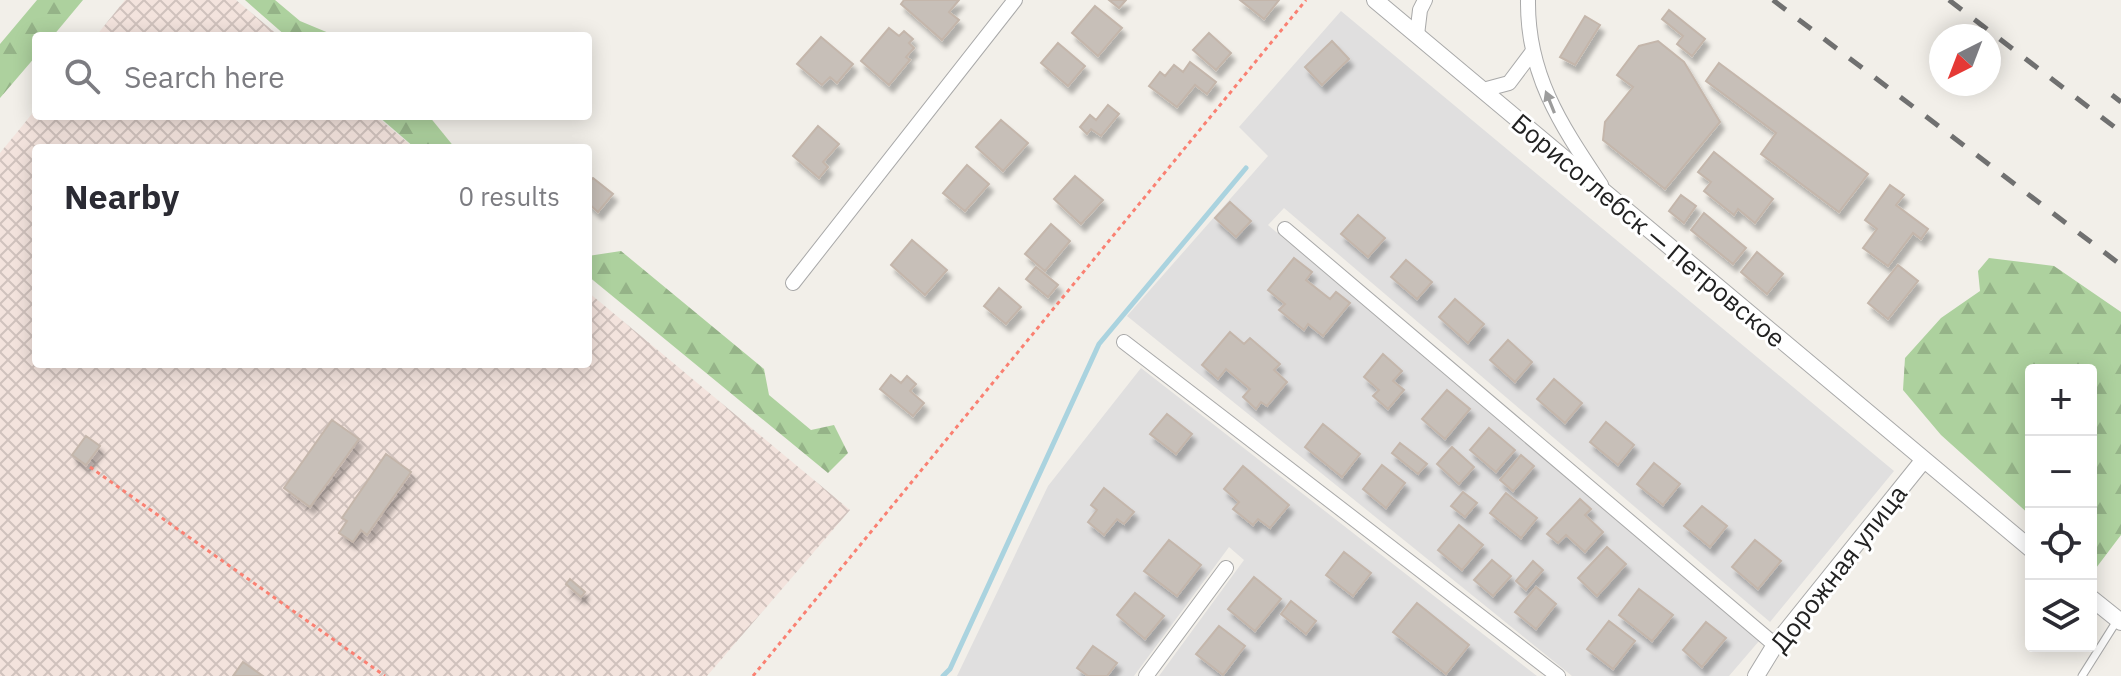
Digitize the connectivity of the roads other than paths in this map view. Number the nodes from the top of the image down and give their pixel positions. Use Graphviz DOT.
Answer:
graph roads {
  1 [pos="1015,0"];
  2 [pos="1375,0"];
  3 [pos="1425,0"];
  4 [pos="1528,0"];
  5 [pos="1417,35"];
  6 [pos="1533,51"];
  7 [pos="1483,90"];
  8 [pos="1606,192"];
  9 [pos="1285,229"];
  10 [pos="793,283"];
  11 [pos="1124,342"];
  12 [pos="1922,462"];
  13 [pos="2025,544"];
  14 [pos="1226,568"];
  15 [pos="2097,602"];
  16 [pos="2120,618"];
  17 [pos="1775,645"];
  18 [pos="1146,676"];
  19 [pos="1558,676"];
  20 [pos="1756,676"];
  21 [pos="2082,676"];
  1 -- 10 [label="street"];
  2 -- 5 [label="street, Борисоглебск — Петровское"];
  3 -- 5 [label="street"];
  4 -- 6 [label="street"];
  5 -- 7 [label="street, Борисоглебск — Петровское"];
  6 -- 7 [label="street"];
  8 -- 6 [label="street, one-way"];
  7 -- 8 [label="street, Борисоглебск — Петровское"];
  8 -- 12 [label="street, Борисоглебск — Петровское"];
  9 -- 17 [label="street"];
  11 -- 19 [label="street"];
  12 -- 13 [label="street, Борисоглебск — Петровское"];
  12 -- 17 [label="street, Дорожная улица"];
  14 -- 18 [label="street"];
  15 -- 16 [label="street"];
  16 -- 21 [label="lane"];
  17 -- 20 [label="street, Дорожная улица"];
}
